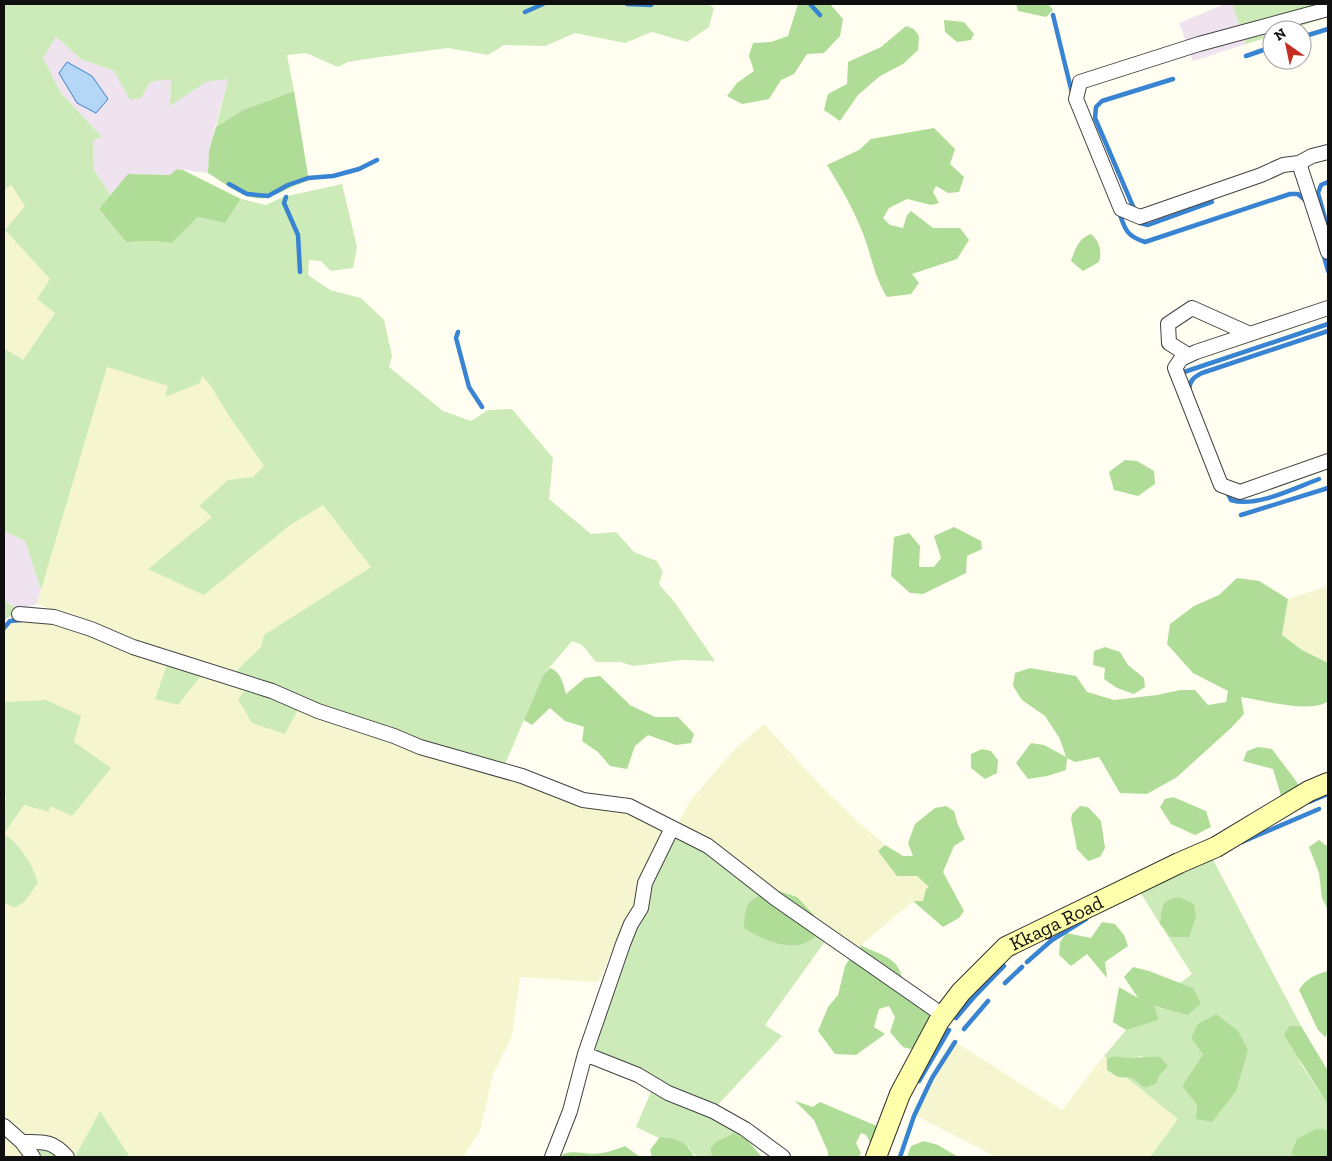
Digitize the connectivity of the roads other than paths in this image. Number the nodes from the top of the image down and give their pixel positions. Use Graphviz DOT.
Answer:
graph roads {
  1 [pos="1328,10"];
  2 [pos="1328,152"];
  3 [pos="1299,163"];
  4 [pos="1328,252"];
  5 [pos="1328,308"];
  6 [pos="1250,334"];
  7 [pos="1188,355"];
  8 [pos="1328,461"];
  9 [pos="18,614"];
  10 [pos="1328,783"];
  11 [pos="672,828"];
  12 [pos="945,1013"];
  13 [pos="585,1054"];
  14 [pos="4,1126"];
  15 [pos="22,1142"];
  16 [pos="33,1157"];
  17 [pos="67,1157"];
  18 [pos="552,1157"];
  19 [pos="783,1157"];
  20 [pos="876,1157"];
  1 -- 3 [label="street"];
  2 -- 3 [label="street"];
  3 -- 4 [label="street"];
  5 -- 6 [label="street"];
  6 -- 7 [label="street"];
  6 -- 7 [label="street"];
  7 -- 8 [label="street"];
  9 -- 11 [label="street"];
  10 -- 12 [label="street, Kkaga Road"];
  11 -- 12 [label="street"];
  11 -- 13 [label="street"];
  12 -- 20 [label="street, Kkaga Road"];
  13 -- 18 [label="street"];
  13 -- 19 [label="street"];
  14 -- 15 [label="street"];
  15 -- 16 [label="street"];
  15 -- 17 [label="street"];
}
